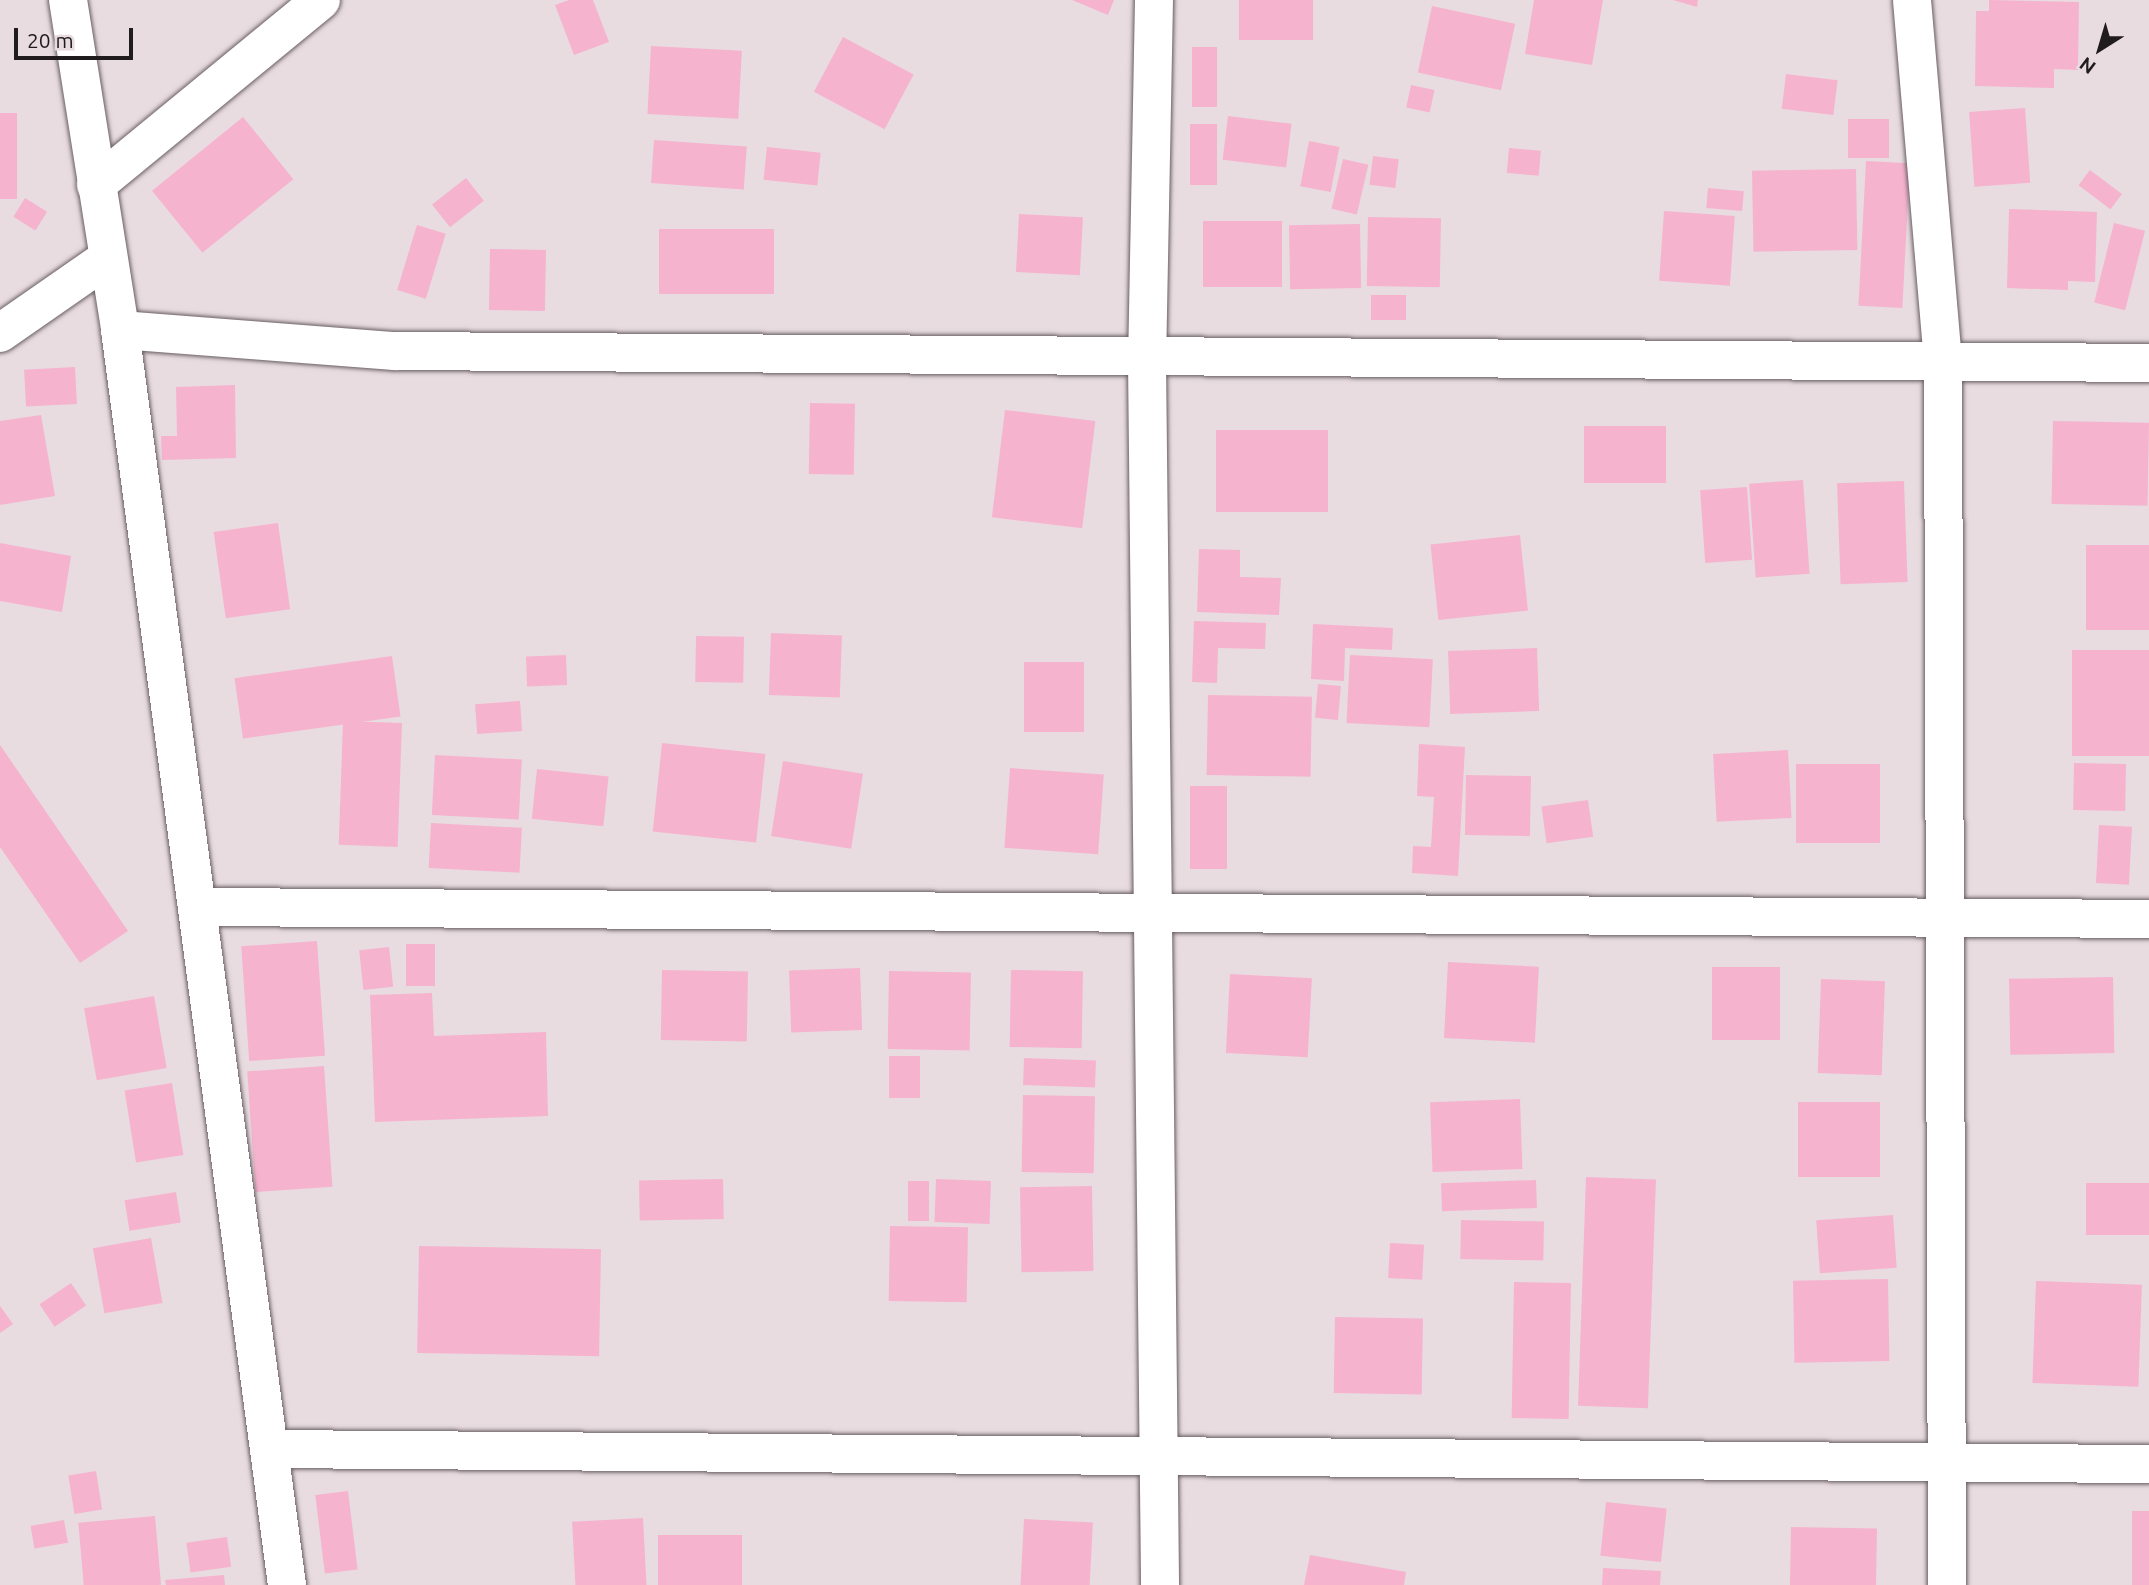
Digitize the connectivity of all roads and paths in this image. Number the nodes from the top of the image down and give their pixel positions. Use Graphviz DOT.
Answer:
graph roads {
  1 [pos="68,0"];
  2 [pos="321,0"];
  3 [pos="1154,0"];
  4 [pos="1912,0"];
  5 [pos="96,185"];
  6 [pos="108,258"];
  7 [pos="120,330"];
  8 [pos="0,333"];
  9 [pos="1147,360"];
  10 [pos="2149,363"];
  11 [pos="1944,364"];
  12 [pos="197,907"];
  13 [pos="1153,914"];
  14 [pos="1945,918"];
  15 [pos="2149,919"];
  16 [pos="270,1448"];
  17 [pos="1158,1456"];
  18 [pos="1947,1462"];
  19 [pos="2149,1464"];
  20 [pos="287,1585"];
  21 [pos="1160,1585"];
  22 [pos="1947,1585"];
  1 -- 5 [label="street"];
  2 -- 5 [label="street"];
  3 -- 9 [label="street"];
  4 -- 11 [label="street"];
  5 -- 6 [label="street"];
  6 -- 7 [label="street"];
  6 -- 8 [label="street"];
  7 -- 9 [label="street"];
  7 -- 12 [label="street"];
  9 -- 11 [label="street"];
  9 -- 13 [label="street"];
  10 -- 11 [label="street"];
  11 -- 14 [label="street"];
  12 -- 13 [label="street"];
  12 -- 16 [label="street"];
  13 -- 14 [label="street"];
  13 -- 17 [label="street"];
  14 -- 15 [label="street"];
  14 -- 18 [label="street"];
  16 -- 17 [label="street"];
  16 -- 20 [label="street"];
  17 -- 18 [label="street"];
  17 -- 21 [label="street"];
  18 -- 19 [label="street"];
  18 -- 22 [label="street"];
}
